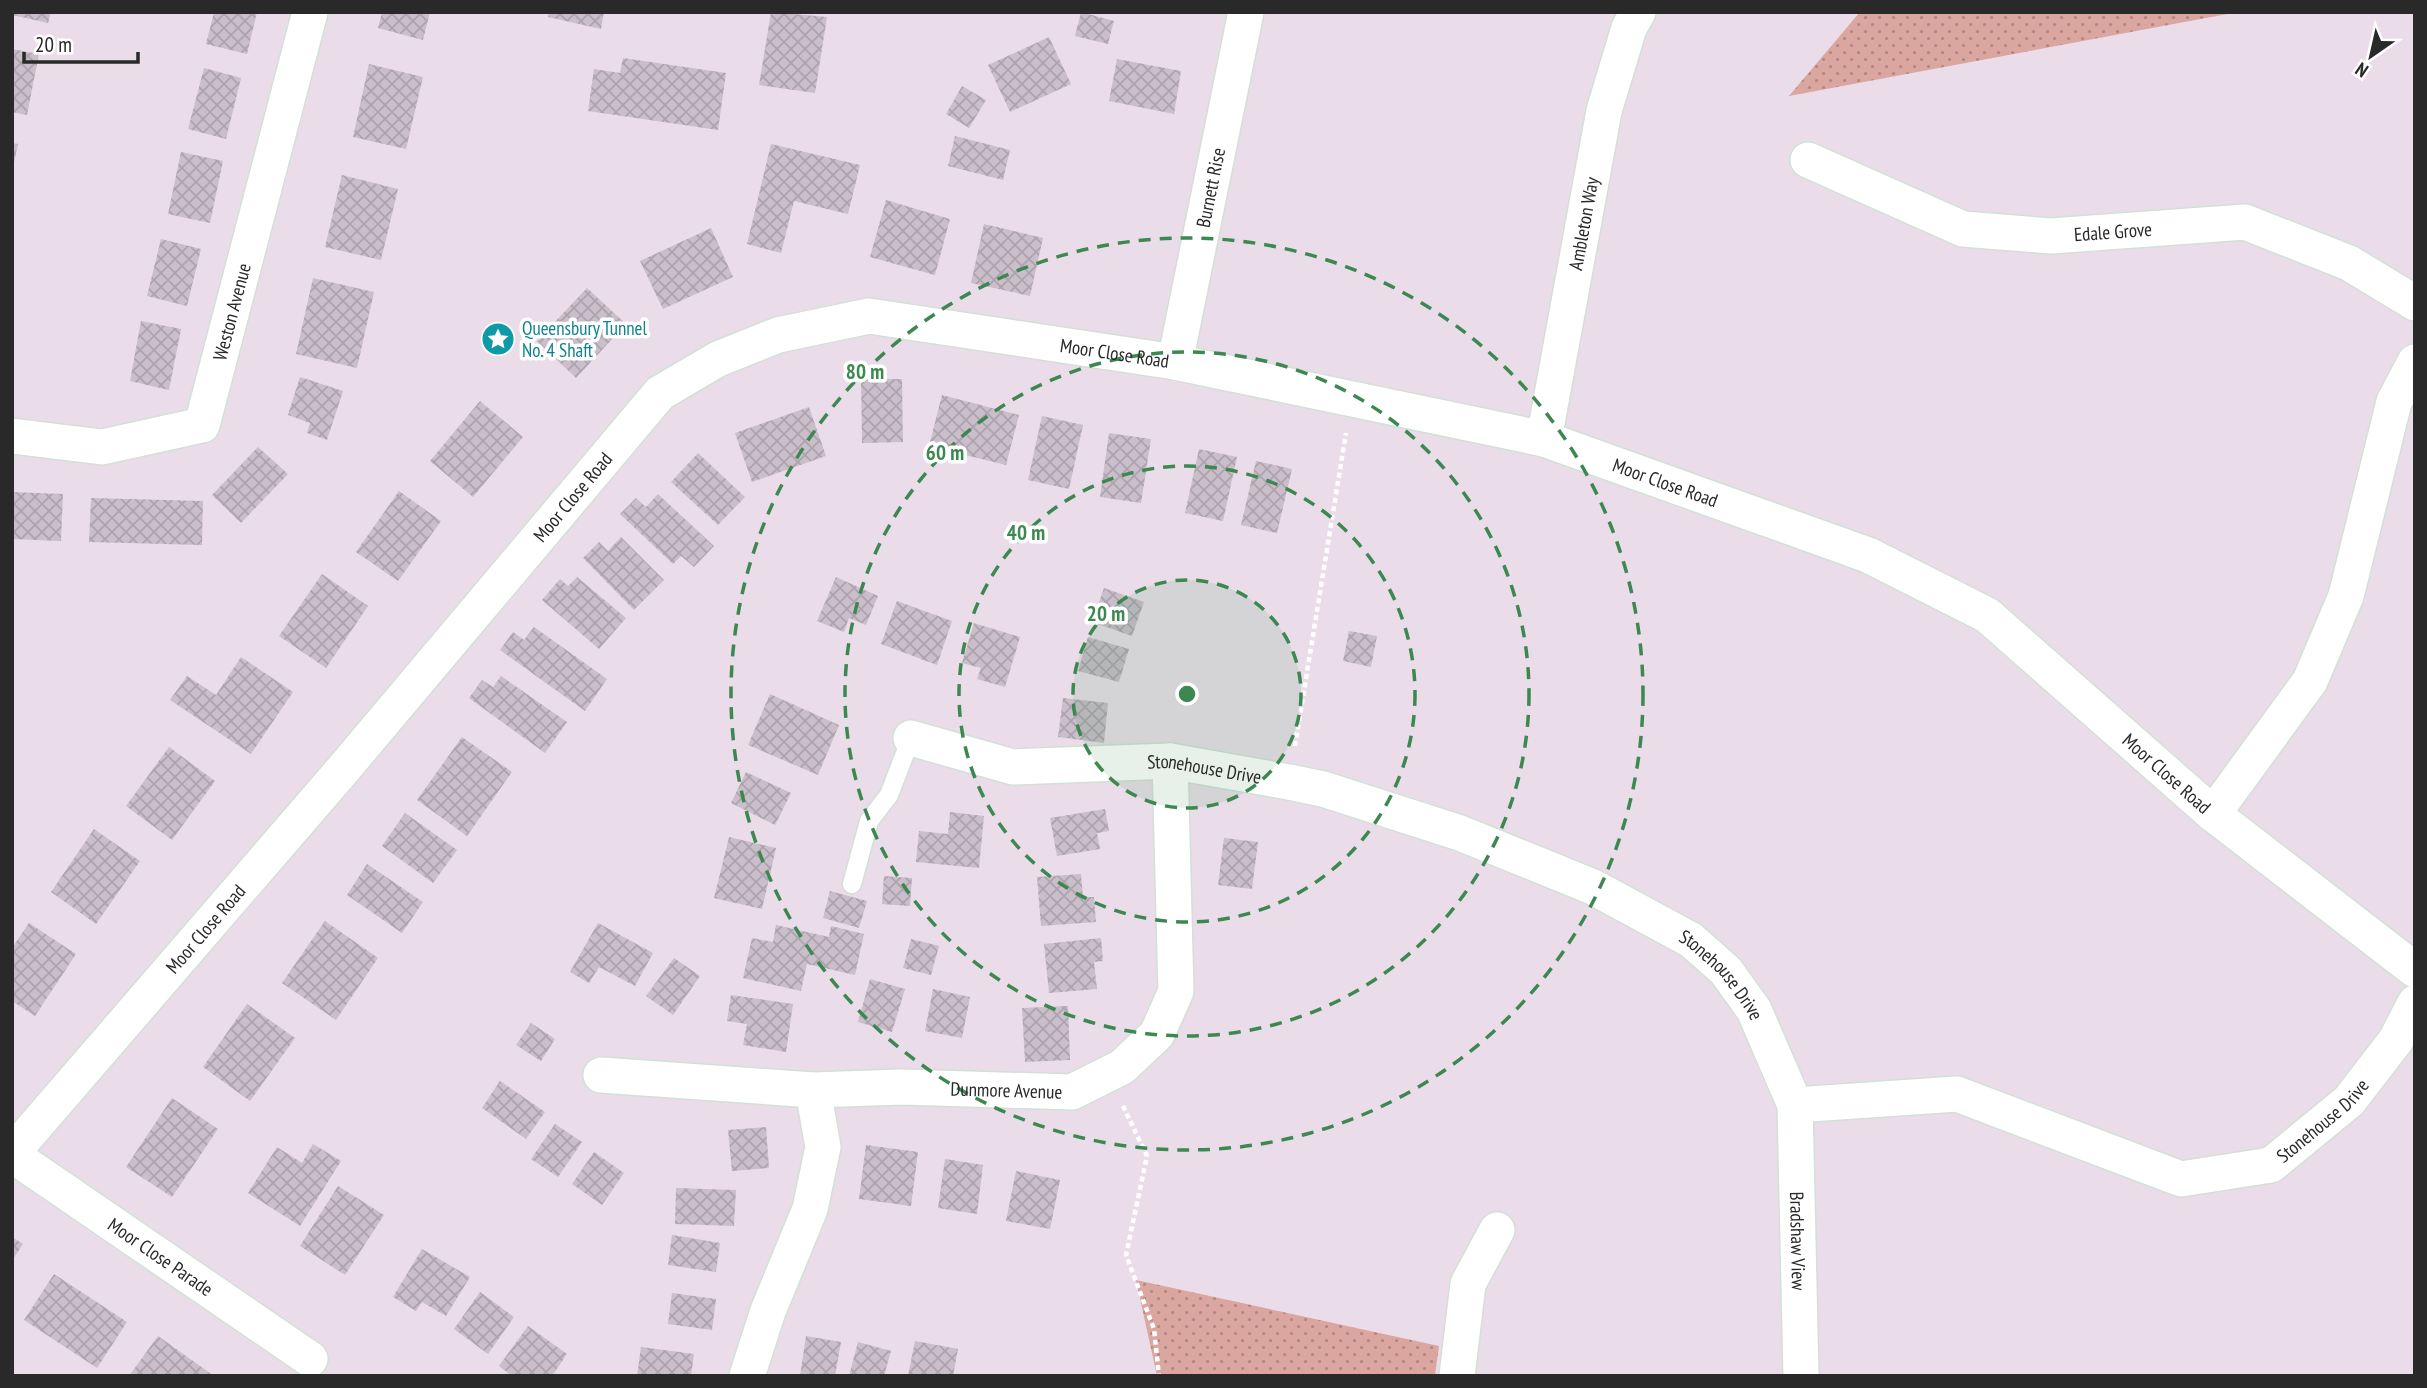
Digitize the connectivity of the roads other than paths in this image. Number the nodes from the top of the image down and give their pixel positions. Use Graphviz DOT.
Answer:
graph roads {
  1 [pos="310,12"];
  2 [pos="1246,12"];
  3 [pos="1638,12"];
  4 [pos="1808,160"];
  5 [pos="2415,303"];
  6 [pos="1175,362"];
  7 [pos="2415,362"];
  8 [pos="12,436"];
  9 [pos="1544,439"];
  10 [pos="911,738"];
  11 [pos="1170,761"];
  12 [pos="2213,814"];
  13 [pos="852,884"];
  14 [pos="2415,970"];
  15 [pos="2415,1003"];
  16 [pos="601,1074"];
  17 [pos="813,1090"];
  18 [pos="1795,1105"];
  19 [pos="12,1154"];
  20 [pos="1497,1230"];
  21 [pos="310,1359"];
  22 [pos="747,1376"];
  23 [pos="1457,1376"];
  24 [pos="1801,1376"];
  1 -- 8 [label="street, Weston Avenue"];
  2 -- 6 [label="street, Burnett Rise"];
  3 -- 9 [label="street, Ambleton Way"];
  4 -- 5 [label="street, Edale Grove"];
  6 -- 9 [label="street, Moor Close Road"];
  6 -- 19 [label="street, Moor Close Road"];
  7 -- 12 [label="street"];
  9 -- 12 [label="street, Moor Close Road"];
  10 -- 11 [label="street, Stonehouse Drive"];
  10 -- 13 [label="lane"];
  11 -- 17 [label="street, Dunmore Avenue"];
  11 -- 18 [label="street, Stonehouse Drive"];
  12 -- 14 [label="street, Moor Close Road"];
  15 -- 18 [label="street, Stonehouse Drive"];
  16 -- 17 [label="street, Dunmore Avenue"];
  17 -- 22 [label="street"];
  18 -- 24 [label="street, Bradshaw View"];
  19 -- 21 [label="street, Moor Close Parade"];
  20 -- 23 [label="street"];
}
